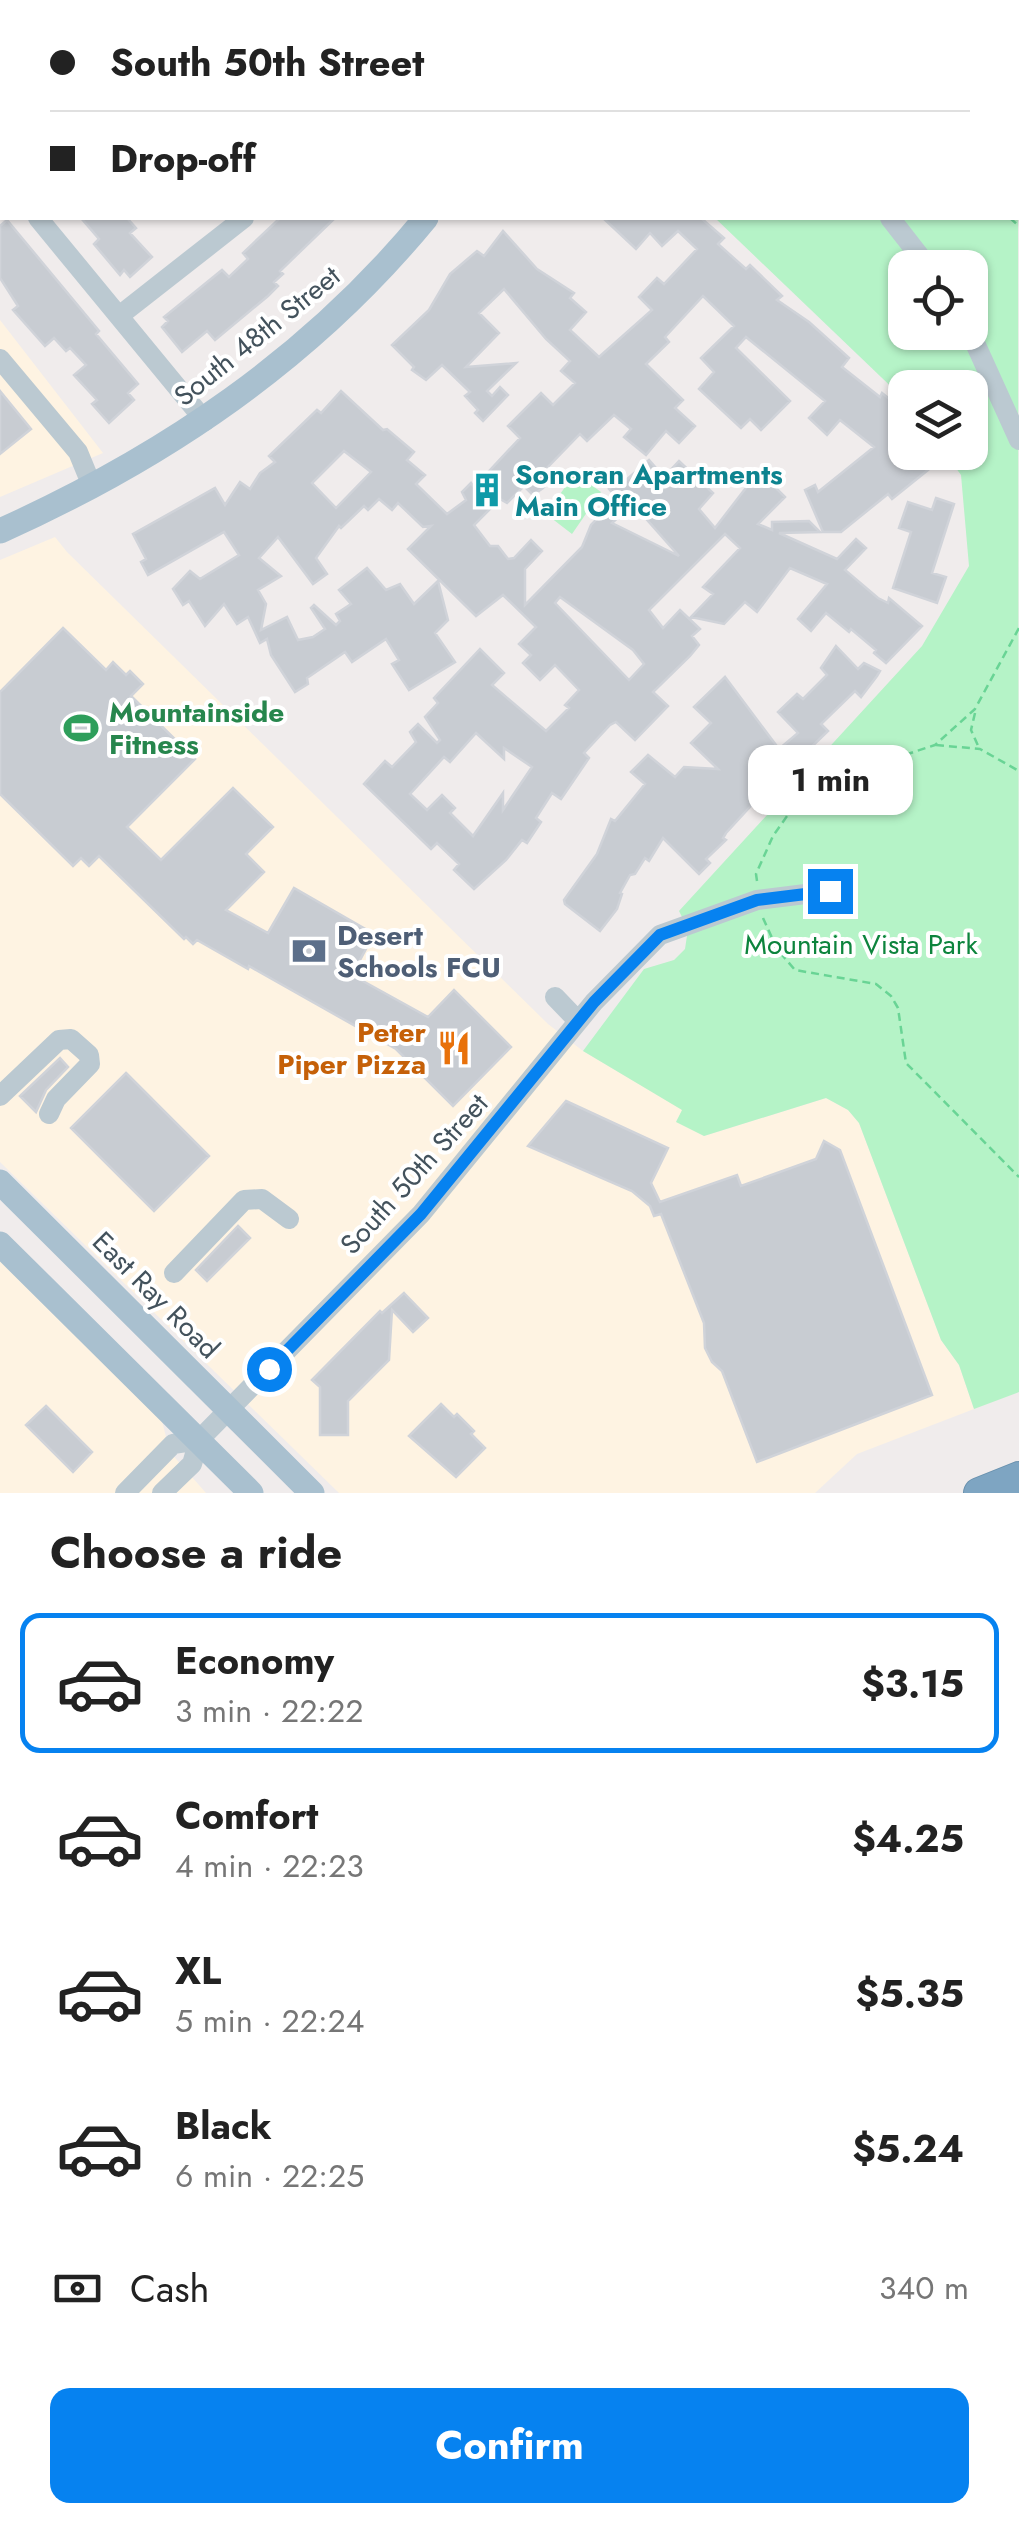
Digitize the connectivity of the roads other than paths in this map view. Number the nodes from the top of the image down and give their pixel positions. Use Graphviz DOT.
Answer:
graph roads {
  1 [pos="40,220"];
  2 [pos="241,220"];
  3 [pos="424,220"];
  4 [pos="892,220"];
  5 [pos="915,250"];
  6 [pos="119,316"];
  7 [pos="978,350"];
  8 [pos="0,358"];
  9 [pos="205,421"];
  10 [pos="1019,440"];
  11 [pos="92,486"];
  12 [pos="0,531"];
  13 [pos="830,891"];
  14 [pos="555,997"];
  15 [pos="578,1021"];
  16 [pos="0,1096"];
  17 [pos="48,1114"];
  18 [pos="0,1182"];
  19 [pos="289,1219"];
  20 [pos="0,1244"];
  21 [pos="174,1272"];
  22 [pos="214,1425"];
  23 [pos="1019,1478"];
  24 [pos="125,1493"];
  25 [pos="162,1493"];
  26 [pos="251,1493"];
  27 [pos="312,1493"];
  28 [pos="978,1493"];
  1 -- 6 [label="street"];
  2 -- 6 [label="street"];
  3 -- 9 [label="main road, South 48th Street"];
  4 -- 5 [label="street"];
  6 -- 9 [label="street"];
  7 -- 10 [label="street"];
  8 -- 11 [label="street"];
  9 -- 11 [label="main road, South 48th Street"];
  11 -- 12 [label="main road, South 48th Street"];
  13 -- 15 [label="street, South 50th Street"];
  14 -- 15 [label="street"];
  15 -- 22 [label="street, South 50th Street"];
  16 -- 17 [label="street"];
  18 -- 22 [label="main road, East Ray Road"];
  19 -- 21 [label="street"];
  20 -- 22 [label="main road, East Ray Road"];
  22 -- 24 [label="street, South 50th Street"];
  22 -- 25 [label="street, South 50th Street"];
  22 -- 26 [label="main road, East Ray Road"];
  22 -- 27 [label="main road, East Ray Road"];
  23 -- 28 [label="highway"];
}
